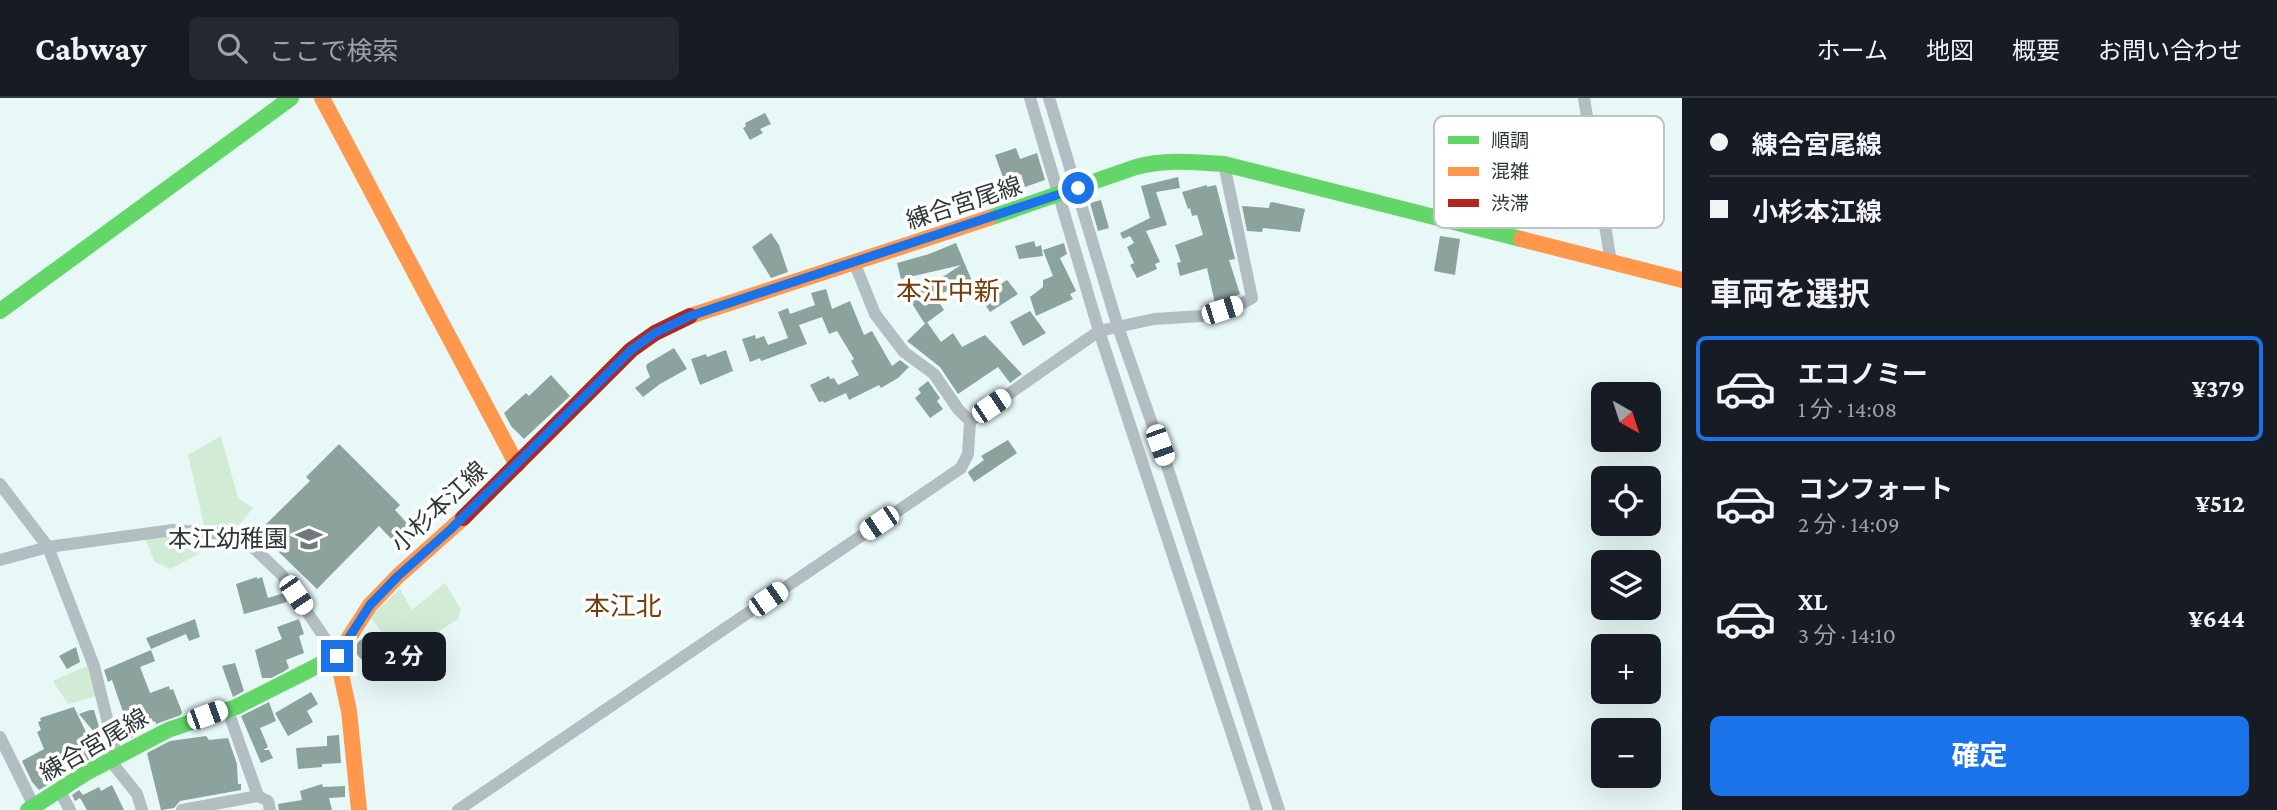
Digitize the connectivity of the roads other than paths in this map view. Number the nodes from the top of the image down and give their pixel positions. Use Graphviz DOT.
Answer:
graph roads {
  1 [pos="291,98"];
  2 [pos="322,98"];
  3 [pos="1030,98"];
  4 [pos="1049,98"];
  5 [pos="1584,98"];
  6 [pos="1587,116"];
  7 [pos="1224,164"];
  8 [pos="1078,188"];
  9 [pos="1060,195"];
  10 [pos="1434,217"];
  11 [pos="1477,228"];
  12 [pos="1605,228"];
  13 [pos="854,262"];
  14 [pos="1611,262"];
  15 [pos="1682,280"];
  16 [pos="0,311"];
  17 [pos="1118,327"];
  18 [pos="1099,331"];
  19 [pos="970,421"];
  20 [pos="517,465"];
  21 [pos="0,484"];
  22 [pos="48,547"];
  23 [pos="0,560"];
  24 [pos="337,656"];
  25 [pos="226,708"];
  26 [pos="0,737"];
  27 [pos="114,758"];
  28 [pos="59,790"];
  29 [pos="258,796"];
  30 [pos="31,808"];
  31 [pos="70,810"];
  32 [pos="142,810"];
  33 [pos="182,810"];
  34 [pos="270,810"];
  35 [pos="359,810"];
  36 [pos="458,810"];
  37 [pos="1257,810"];
  38 [pos="1279,810"];
  1 -- 16 [label="main road"];
  2 -- 20 [label="main road, 小杉本江線"];
  3 -- 9 [label="street"];
  4 -- 8 [label="street"];
  5 -- 6 [label="street"];
  7 -- 8 [label="main road, 練合宮尾線"];
  7 -- 10 [label="main road, 練合宮尾線"];
  7 -- 17 [label="street"];
  8 -- 9 [label="main road, 練合宮尾線"];
  8 -- 17 [label="street"];
  9 -- 13 [label="main road, 練合宮尾線"];
  9 -- 18 [label="street"];
  11 -- 14 [label="main road, 練合宮尾線"];
  12 -- 14 [label="street"];
  13 -- 19 [label="street"];
  13 -- 20 [label="main road, 練合宮尾線"];
  14 -- 15 [label="main road, 練合宮尾線"];
  17 -- 18 [label="street"];
  17 -- 38 [label="street"];
  18 -- 19 [label="street"];
  18 -- 37 [label="street"];
  19 -- 36 [label="street"];
  20 -- 24 [label="main road, 小杉本江線"];
  21 -- 22 [label="street"];
  22 -- 23 [label="street"];
  22 -- 24 [label="street"];
  22 -- 27 [label="street"];
  24 -- 25 [label="main road, 練合宮尾線"];
  24 -- 35 [label="main road"];
  25 -- 27 [label="main road, 練合宮尾線"];
  25 -- 29 [label="street"];
  26 -- 30 [label="street"];
  27 -- 28 [label="main road, 練合宮尾線"];
  27 -- 32 [label="street"];
  28 -- 30 [label="main road, 練合宮尾線"];
  28 -- 31 [label="street"];
  29 -- 33 [label="street"];
  29 -- 34 [label="street"];
}
